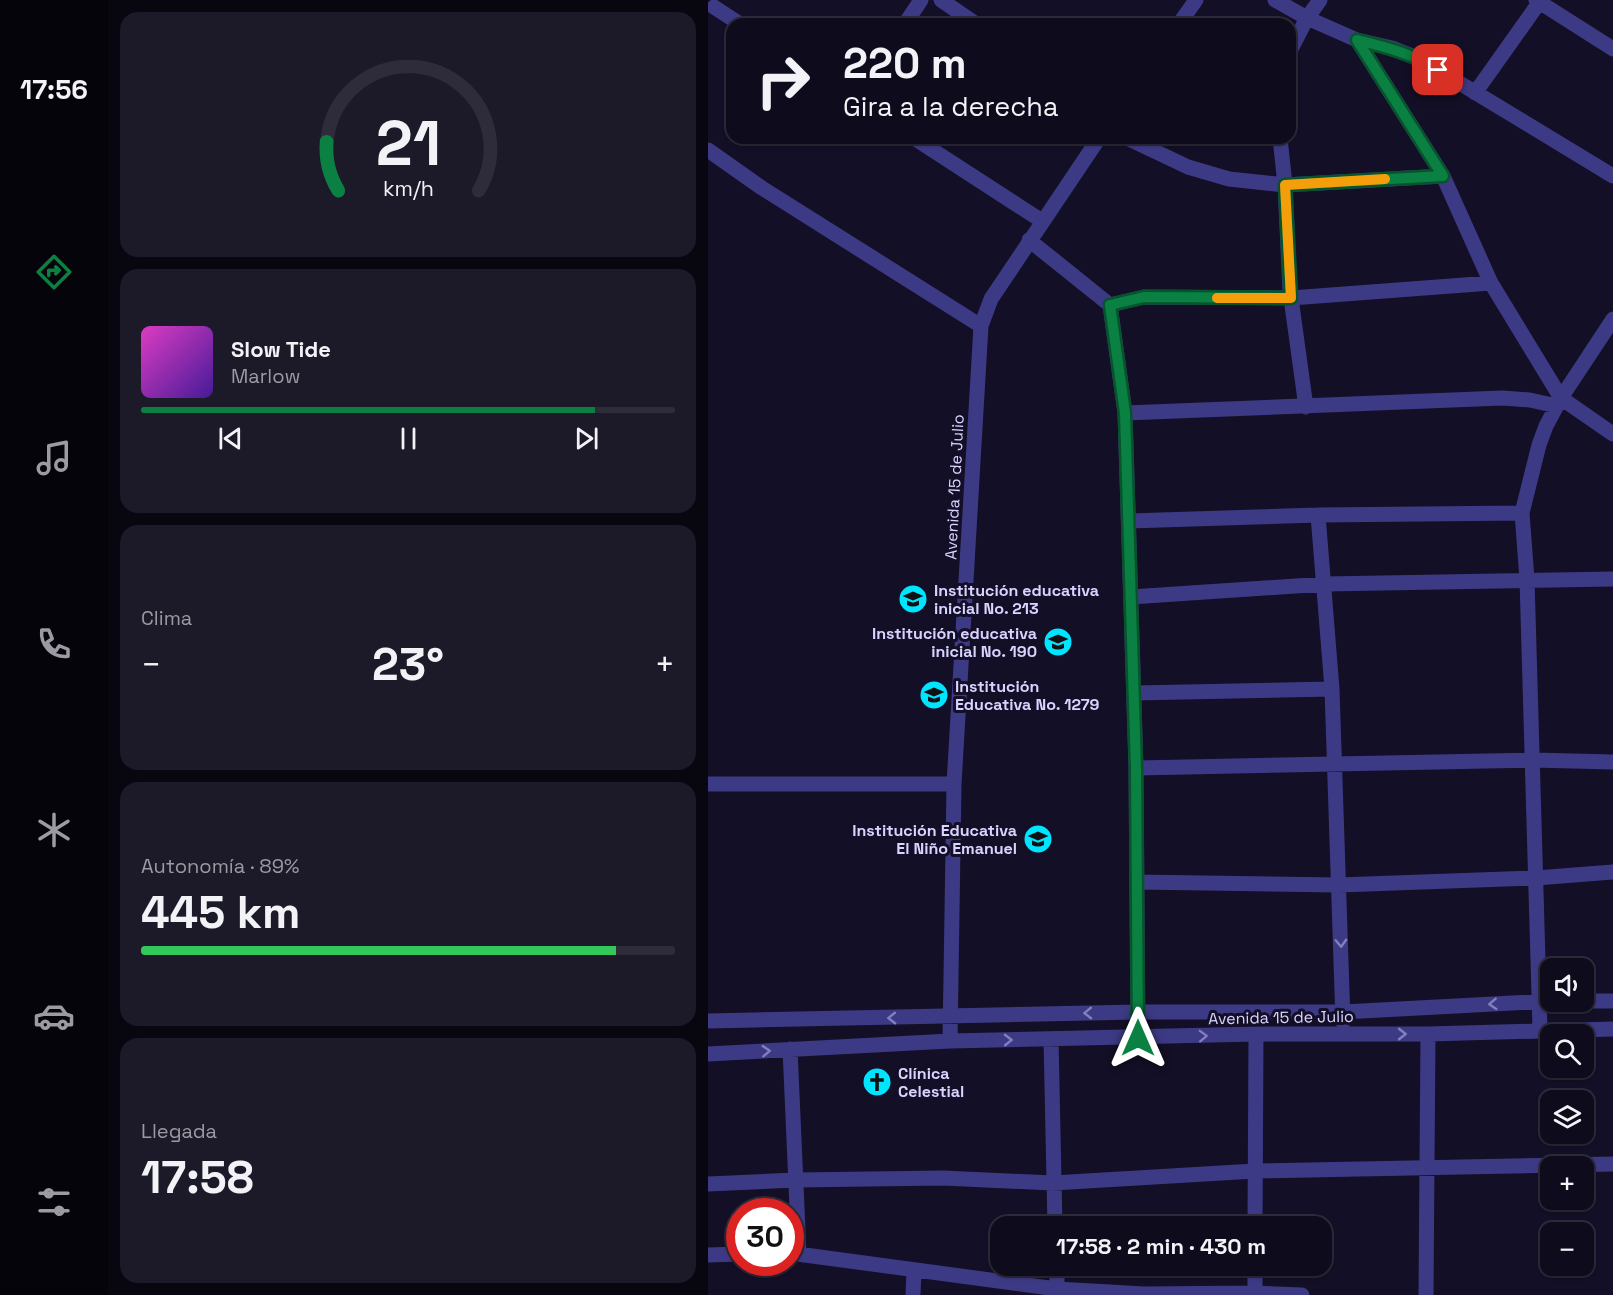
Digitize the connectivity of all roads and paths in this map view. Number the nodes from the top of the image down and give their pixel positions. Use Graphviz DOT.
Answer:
graph roads {
  1 [pos="921,0"];
  2 [pos="941,0"];
  3 [pos="1196,0"];
  4 [pos="1275,0"];
  5 [pos="1320,0"];
  6 [pos="1539,1"];
  7 [pos="713,8"];
  8 [pos="730,18"];
  9 [pos="909,18"];
  10 [pos="967,18"];
  11 [pos="1183,18"];
  12 [pos="1307,18"];
  13 [pos="1296,39"];
  14 [pos="1357,40"];
  15 [pos="1613,48"];
  16 [pos="1475,93"];
  17 [pos="923,144"];
  18 [pos="1095,144"];
  19 [pos="1140,144"];
  20 [pos="1281,144"];
  21 [pos="708,150"];
  22 [pos="1443,176"];
  23 [pos="1613,176"];
  24 [pos="1285,185"];
  25 [pos="1042,221"];
  26 [pos="1029,240"];
  27 [pos="1491,283"];
  28 [pos="1291,298"];
  29 [pos="1110,305"];
  30 [pos="1613,319"];
  31 [pos="981,326"];
  32 [pos="1608,338"];
  33 [pos="1559,402"];
  34 [pos="1306,407"];
  35 [pos="1125,413"];
  36 [pos="1613,434"];
  37 [pos="1522,513"];
  38 [pos="1318,515"];
  39 [pos="1129,520"];
  40 [pos="1527,579"];
  41 [pos="1613,579"];
  42 [pos="1325,584"];
  43 [pos="1131,597"];
  44 [pos="1332,689"];
  45 [pos="1134,693"];
  46 [pos="1533,760"];
  47 [pos="1613,762"];
  48 [pos="1335,765"];
  49 [pos="1136,768"];
  50 [pos="708,784"];
  51 [pos="954,784"];
  52 [pos="1613,872"];
  53 [pos="1536,878"];
  54 [pos="1137,882"];
  55 [pos="1339,885"];
  56 [pos="1542,958"];
  57 [pos="1540,1001"];
  58 [pos="1594,1001"];
  59 [pos="1613,1001"];
  60 [pos="1138,1012"];
  61 [pos="1343,1012"];
  62 [pos="950,1017"];
  63 [pos="708,1021"];
  64 [pos="1594,1029"];
  65 [pos="1613,1029"];
  66 [pos="1540,1030"];
  67 [pos="1256,1034"];
  68 [pos="1344,1034"];
  69 [pos="1428,1034"];
  70 [pos="1138,1038"];
  71 [pos="1051,1039"];
  72 [pos="950,1041"];
  73 [pos="790,1049"];
  74 [pos="708,1054"];
  75 [pos="1613,1164"];
  76 [pos="1427,1169"];
  77 [pos="1255,1171"];
  78 [pos="796,1179"];
  79 [pos="1053,1183"];
  80 [pos="708,1184"];
  81 [pos="796,1198"];
  82 [pos="1054,1216"];
  83 [pos="1255,1216"];
  84 [pos="726,1254"];
  85 [pos="804,1254"];
  86 [pos="708,1255"];
  87 [pos="914,1271"];
  88 [pos="1057,1276"];
  89 [pos="1255,1276"];
  90 [pos="1058,1289"];
  91 [pos="1255,1294"];
  92 [pos="913,1295"];
  93 [pos="1302,1295"];
  94 [pos="1426,1295"];
  1 -- 9 [label="street"];
  2 -- 10 [label="street"];
  3 -- 11 [label="street"];
  4 -- 12 [label="street"];
  5 -- 12 [label="street"];
  6 -- 15 [label="street"];
  6 -- 16 [label="street"];
  7 -- 8 [label="street"];
  12 -- 13 [label="street"];
  12 -- 14 [label="street"];
  14 -- 16 [label="street"];
  14 -- 22 [label="street"];
  16 -- 23 [label="street"];
  17 -- 25 [label="street"];
  18 -- 25 [label="street, Avenida 15 de Julio"];
  19 -- 24 [label="street"];
  20 -- 24 [label="street"];
  21 -- 31 [label="street"];
  22 -- 24 [label="street"];
  22 -- 27 [label="street"];
  24 -- 28 [label="street"];
  25 -- 26 [label="street, Avenida 15 de Julio"];
  26 -- 29 [label="street"];
  26 -- 31 [label="street, Avenida 15 de Julio"];
  27 -- 28 [label="street"];
  27 -- 33 [label="street"];
  28 -- 29 [label="street"];
  28 -- 34 [label="street"];
  29 -- 35 [label="street"];
  30 -- 32 [label="street"];
  31 -- 51 [label="street, Avenida 15 de Julio"];
  32 -- 33 [label="street"];
  33 -- 34 [label="street"];
  33 -- 36 [label="street"];
  33 -- 37 [label="street"];
  34 -- 35 [label="street"];
  35 -- 39 [label="street"];
  37 -- 38 [label="street"];
  37 -- 40 [label="street"];
  38 -- 39 [label="street"];
  38 -- 42 [label="street"];
  39 -- 43 [label="street"];
  40 -- 41 [label="street"];
  40 -- 42 [label="street"];
  40 -- 46 [label="street"];
  42 -- 43 [label="street"];
  42 -- 44 [label="street"];
  43 -- 45 [label="street"];
  44 -- 45 [label="street"];
  44 -- 48 [label="street"];
  45 -- 49 [label="street"];
  46 -- 47 [label="street"];
  46 -- 48 [label="street"];
  46 -- 53 [label="street"];
  48 -- 49 [label="street"];
  48 -- 55 [label="street"];
  49 -- 54 [label="street"];
  50 -- 51 [label="street"];
  51 -- 62 [label="street, Avenida 15 de Julio"];
  52 -- 53 [label="street"];
  53 -- 55 [label="street"];
  53 -- 56 [label="street"];
  54 -- 55 [label="street"];
  54 -- 60 [label="street"];
  55 -- 61 [label="street, one-way"];
  57 -- 61 [label="street, Avenida 15 de Julio, one-way"];
  58 -- 59 [label="street"];
  60 -- 61 [label="street, Avenida 15 de Julio"];
  60 -- 62 [label="street, Avenida 15 de Julio, one-way"];
  60 -- 70 [label="street"];
  61 -- 68 [label="street"];
  62 -- 63 [label="street, Avenida 15 de Julio, one-way"];
  62 -- 72 [label="street, Avenida 15 de Julio"];
  64 -- 65 [label="street, Avenida 15 de Julio"];
  66 -- 69 [label="street, Avenida 15 de Julio"];
  67 -- 68 [label="street, Avenida 15 de Julio"];
  70 -- 67 [label="street, Avenida 15 de Julio, one-way"];
  67 -- 77 [label="street"];
  68 -- 69 [label="street, Avenida 15 de Julio, one-way"];
  69 -- 76 [label="street"];
  70 -- 71 [label="street, Avenida 15 de Julio"];
  72 -- 71 [label="street, Avenida 15 de Julio, one-way"];
  71 -- 79 [label="street"];
  72 -- 73 [label="street, Avenida 15 de Julio"];
  74 -- 73 [label="street, Avenida 15 de Julio, one-way"];
  73 -- 78 [label="street"];
  75 -- 76 [label="street"];
  76 -- 77 [label="street"];
  76 -- 94 [label="street"];
  77 -- 79 [label="street"];
  77 -- 83 [label="street"];
  78 -- 79 [label="street"];
  78 -- 80 [label="street"];
  78 -- 81 [label="street"];
  79 -- 82 [label="street"];
  84 -- 86 [label="street"];
  85 -- 87 [label="street"];
  87 -- 90 [label="street"];
  87 -- 92 [label="street"];
  88 -- 90 [label="street"];
  89 -- 91 [label="street"];
  90 -- 91 [label="street"];
  91 -- 93 [label="street"];
}
